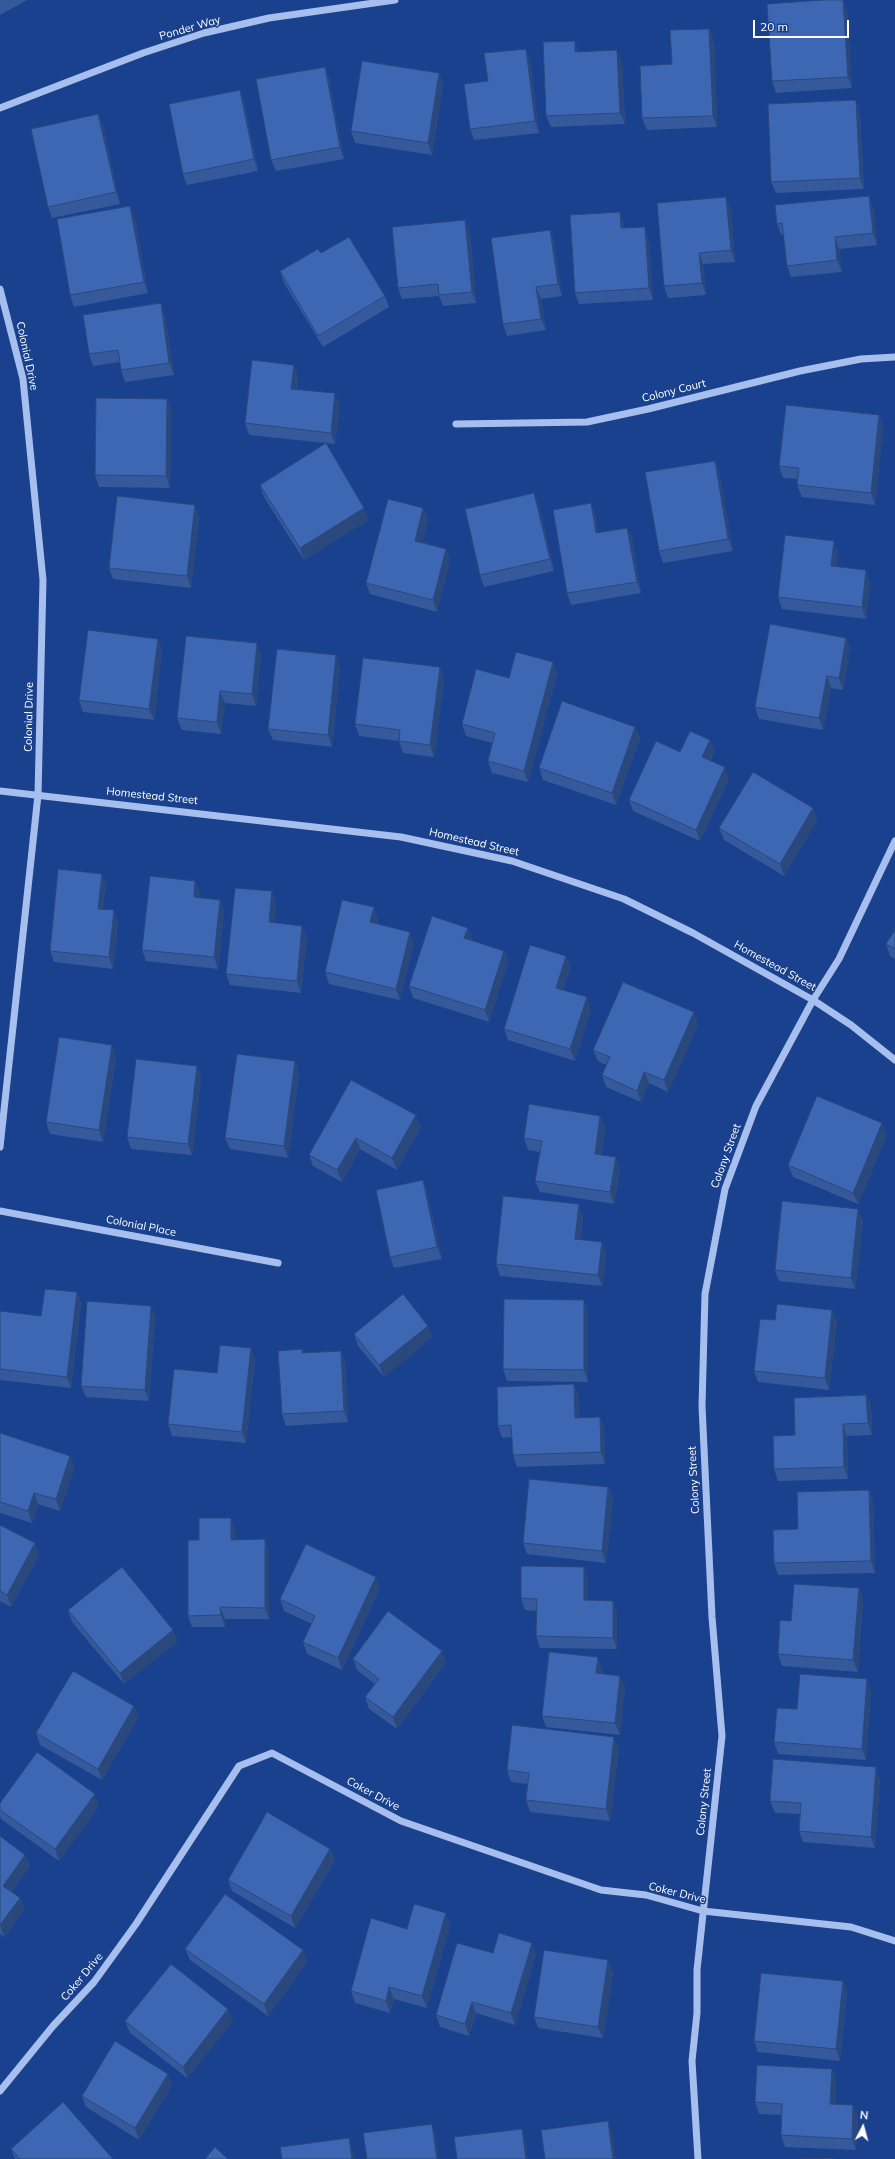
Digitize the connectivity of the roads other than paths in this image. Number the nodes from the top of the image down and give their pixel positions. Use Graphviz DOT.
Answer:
graph roads {
  1 [pos="395,0"];
  2 [pos="0,108"];
  3 [pos="0,289"];
  4 [pos="895,357"];
  5 [pos="456,424"];
  6 [pos="0,791"];
  7 [pos="38,795"];
  8 [pos="895,840"];
  9 [pos="813,1000"];
  10 [pos="895,1060"];
  11 [pos="0,1147"];
  12 [pos="0,1211"];
  13 [pos="278,1263"];
  14 [pos="703,1911"];
  15 [pos="895,1941"];
  16 [pos="0,2091"];
  17 [pos="698,2159"];
  1 -- 2 [label="street, Ponder Way"];
  3 -- 7 [label="street, Colonial Drive"];
  4 -- 5 [label="street, Colony Court"];
  6 -- 7 [label="street, Homestead Street"];
  7 -- 9 [label="street, Homestead Street"];
  7 -- 11 [label="street, Colonial Drive"];
  8 -- 9 [label="street, Colony Street"];
  9 -- 10 [label="street, Homestead Street"];
  9 -- 14 [label="street, Colony Street"];
  12 -- 13 [label="street, Colonial Place"];
  14 -- 15 [label="street, Coker Drive"];
  14 -- 16 [label="street, Coker Drive"];
  14 -- 17 [label="street, Colony Street"];
}
